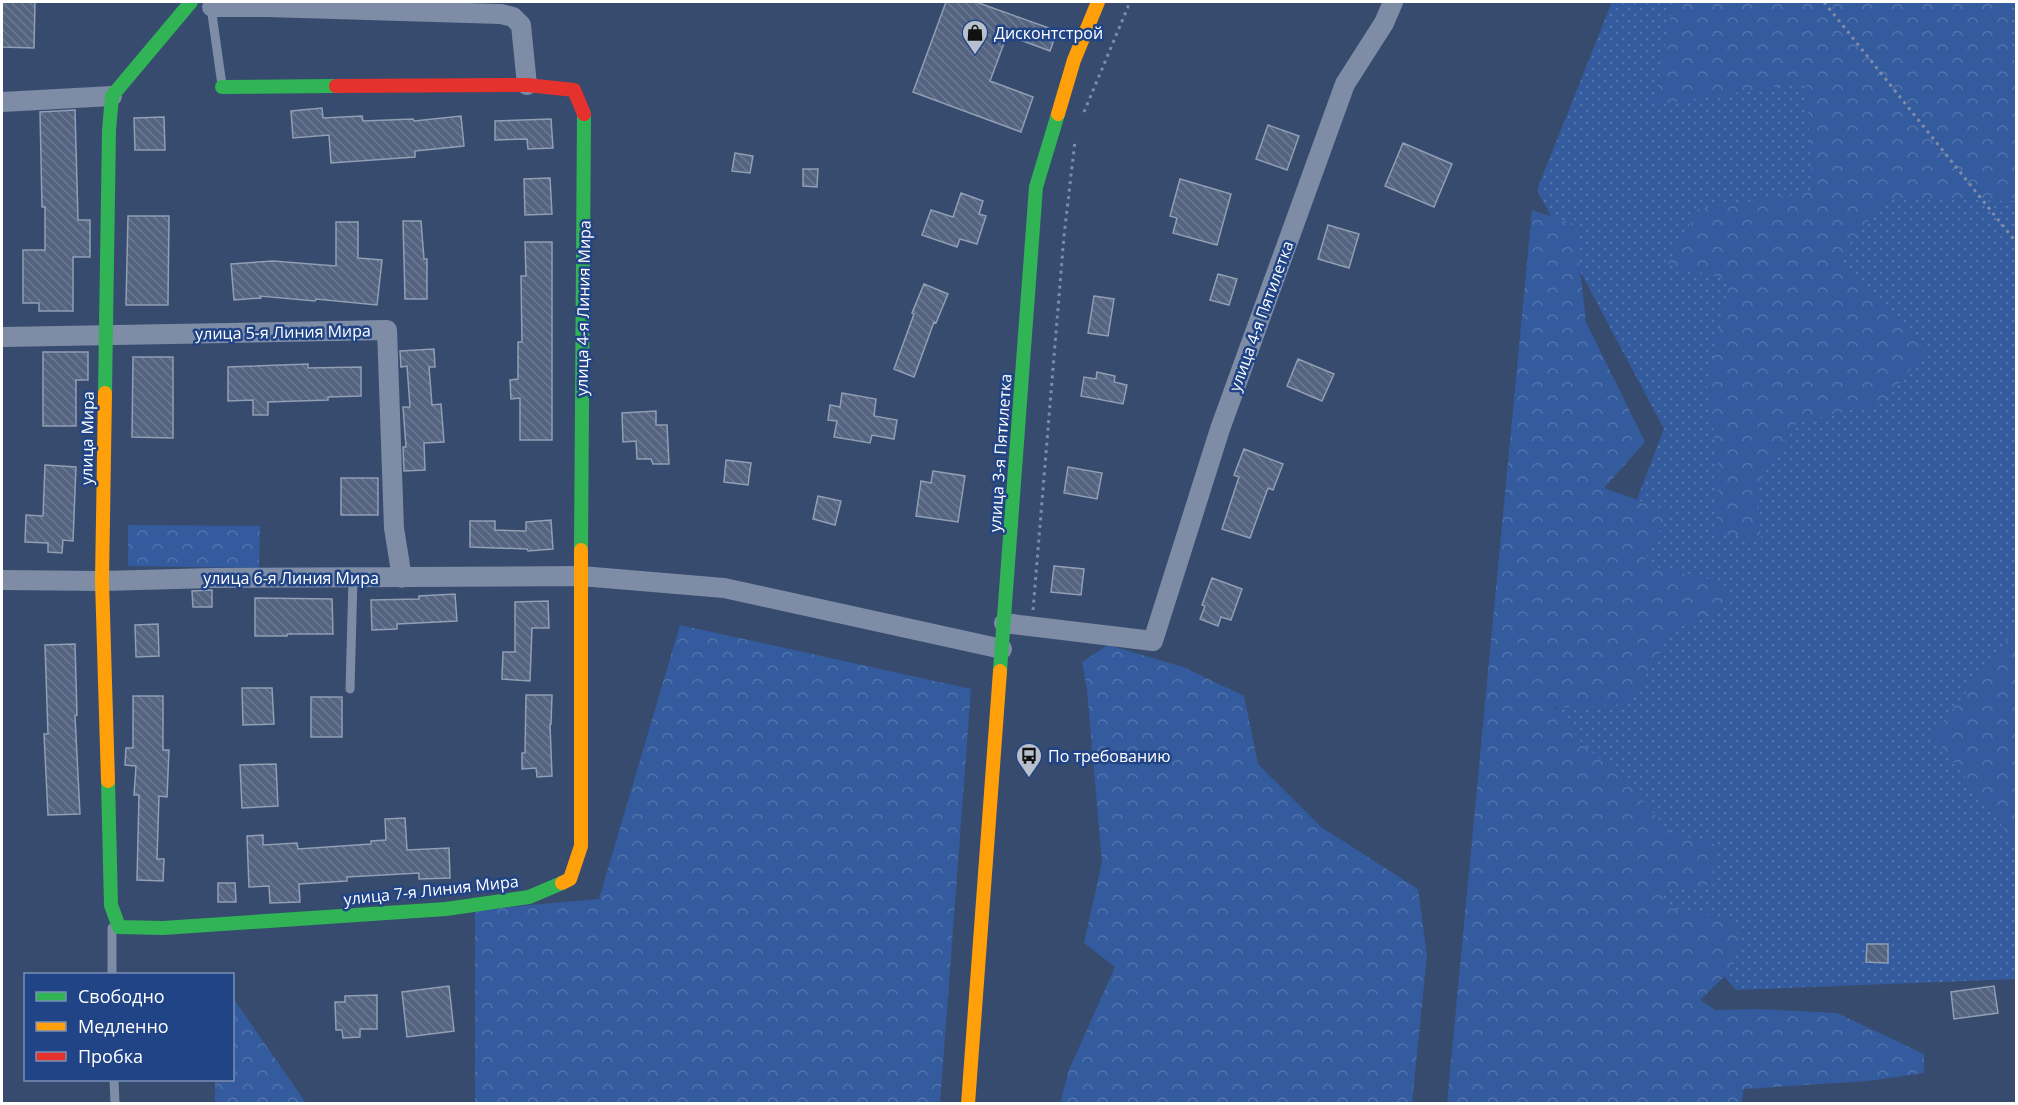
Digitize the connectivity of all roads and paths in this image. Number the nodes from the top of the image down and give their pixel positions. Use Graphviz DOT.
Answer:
graph roads {
  1 [pos="191,2"];
  2 [pos="1098,2"];
  3 [pos="1130,2"];
  4 [pos="1393,2"];
  5 [pos="1824,2"];
  6 [pos="211,4"];
  7 [pos="527,85"];
  8 [pos="222,87"];
  9 [pos="111,96"];
  10 [pos="2,102"];
  11 [pos="1081,119"];
  12 [pos="1076,130"];
  13 [pos="2016,242"];
  14 [pos="105,336"];
  15 [pos="2,337"];
  16 [pos="581,576"];
  17 [pos="353,578"];
  18 [pos="402,578"];
  19 [pos="2,580"];
  20 [pos="102,581"];
  21 [pos="1004,623"];
  22 [pos="1032,626"];
  23 [pos="1002,649"];
  24 [pos="350,689"];
  25 [pos="111,904"];
  26 [pos="112,973"];
  27 [pos="114,1081"];
  28 [pos="115,1104"];
  29 [pos="968,1104"];
  1 -- 9 [label="street"];
  2 -- 21 [label="street, улица 3-я Пятилетка"];
  3 -- 11 [label="path"];
  4 -- 22 [label="street, улица 4-я Пятилетка"];
  5 -- 13 [label="path"];
  6 -- 7 [label="street"];
  6 -- 8 [label="lane"];
  7 -- 8 [label="street, улица 4-я Линия Мира"];
  7 -- 16 [label="street, улица 4-я Линия Мира"];
  9 -- 10 [label="street"];
  9 -- 14 [label="street, улица Мира"];
  12 -- 22 [label="path"];
  14 -- 15 [label="street, улица 5-я Линия Мира"];
  14 -- 18 [label="street, улица 5-я Линия Мира"];
  14 -- 20 [label="street, улица Мира"];
  16 -- 18 [label="street, улица 6-я Линия Мира"];
  16 -- 23 [label="street, улица 6-я Линия Мира"];
  16 -- 25 [label="street, улица 7-я Линия Мира"];
  17 -- 18 [label="street, улица 6-я Линия Мира"];
  17 -- 20 [label="street, улица 6-я Линия Мира"];
  17 -- 24 [label="lane"];
  19 -- 20 [label="street, улица 6-я Линия Мира"];
  20 -- 25 [label="street, улица Мира"];
  21 -- 22 [label="street"];
  21 -- 23 [label="street, улица 3-я Пятилетка"];
  23 -- 29 [label="street, улица 3-я Пятилетка"];
  25 -- 26 [label="lane"];
  27 -- 28 [label="lane"];
}
